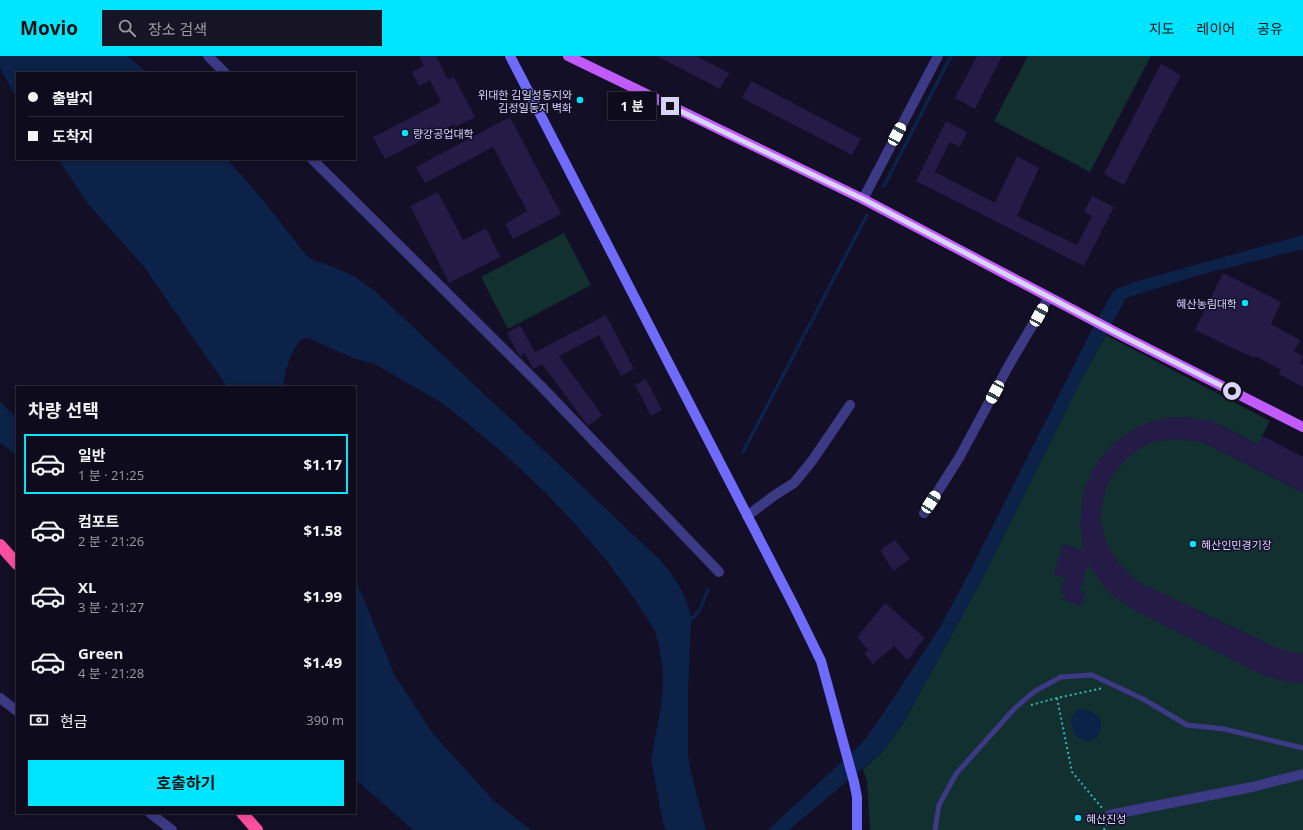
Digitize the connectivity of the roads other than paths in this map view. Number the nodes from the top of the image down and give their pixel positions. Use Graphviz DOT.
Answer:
graph roads {
  1 [pos="208,56"];
  2 [pos="510,56"];
  3 [pos="938,56"];
  4 [pos="573,57"];
  5 [pos="224,72"];
  6 [pos="313,160"];
  7 [pos="863,199"];
  8 [pos="1049,297"];
  9 [pos="850,405"];
  10 [pos="1303,427"];
  11 [pos="924,513"];
  12 [pos="747,516"];
  13 [pos="0,545"];
  14 [pos="16,563"];
  15 [pos="719,572"];
  16 [pos="0,698"];
  17 [pos="16,710"];
  18 [pos="1303,748"];
  19 [pos="1303,774"];
  20 [pos="151,814"];
  21 [pos="243,814"];
  22 [pos="1108,815"];
  23 [pos="172,830"];
  24 [pos="257,830"];
  25 [pos="857,830"];
  26 [pos="935,830"];
  1 -- 5 [label="street"];
  2 -- 12 [label="main road"];
  3 -- 7 [label="street"];
  4 -- 7 [label="main road"];
  6 -- 15 [label="street"];
  7 -- 8 [label="main road"];
  8 -- 10 [label="main road"];
  8 -- 11 [label="street"];
  9 -- 12 [label="street"];
  12 -- 25 [label="main road"];
  13 -- 14 [label="highway"];
  16 -- 17 [label="street"];
  18 -- 26 [label="lane"];
  19 -- 22 [label="street"];
  20 -- 23 [label="street"];
  21 -- 24 [label="highway"];
}
